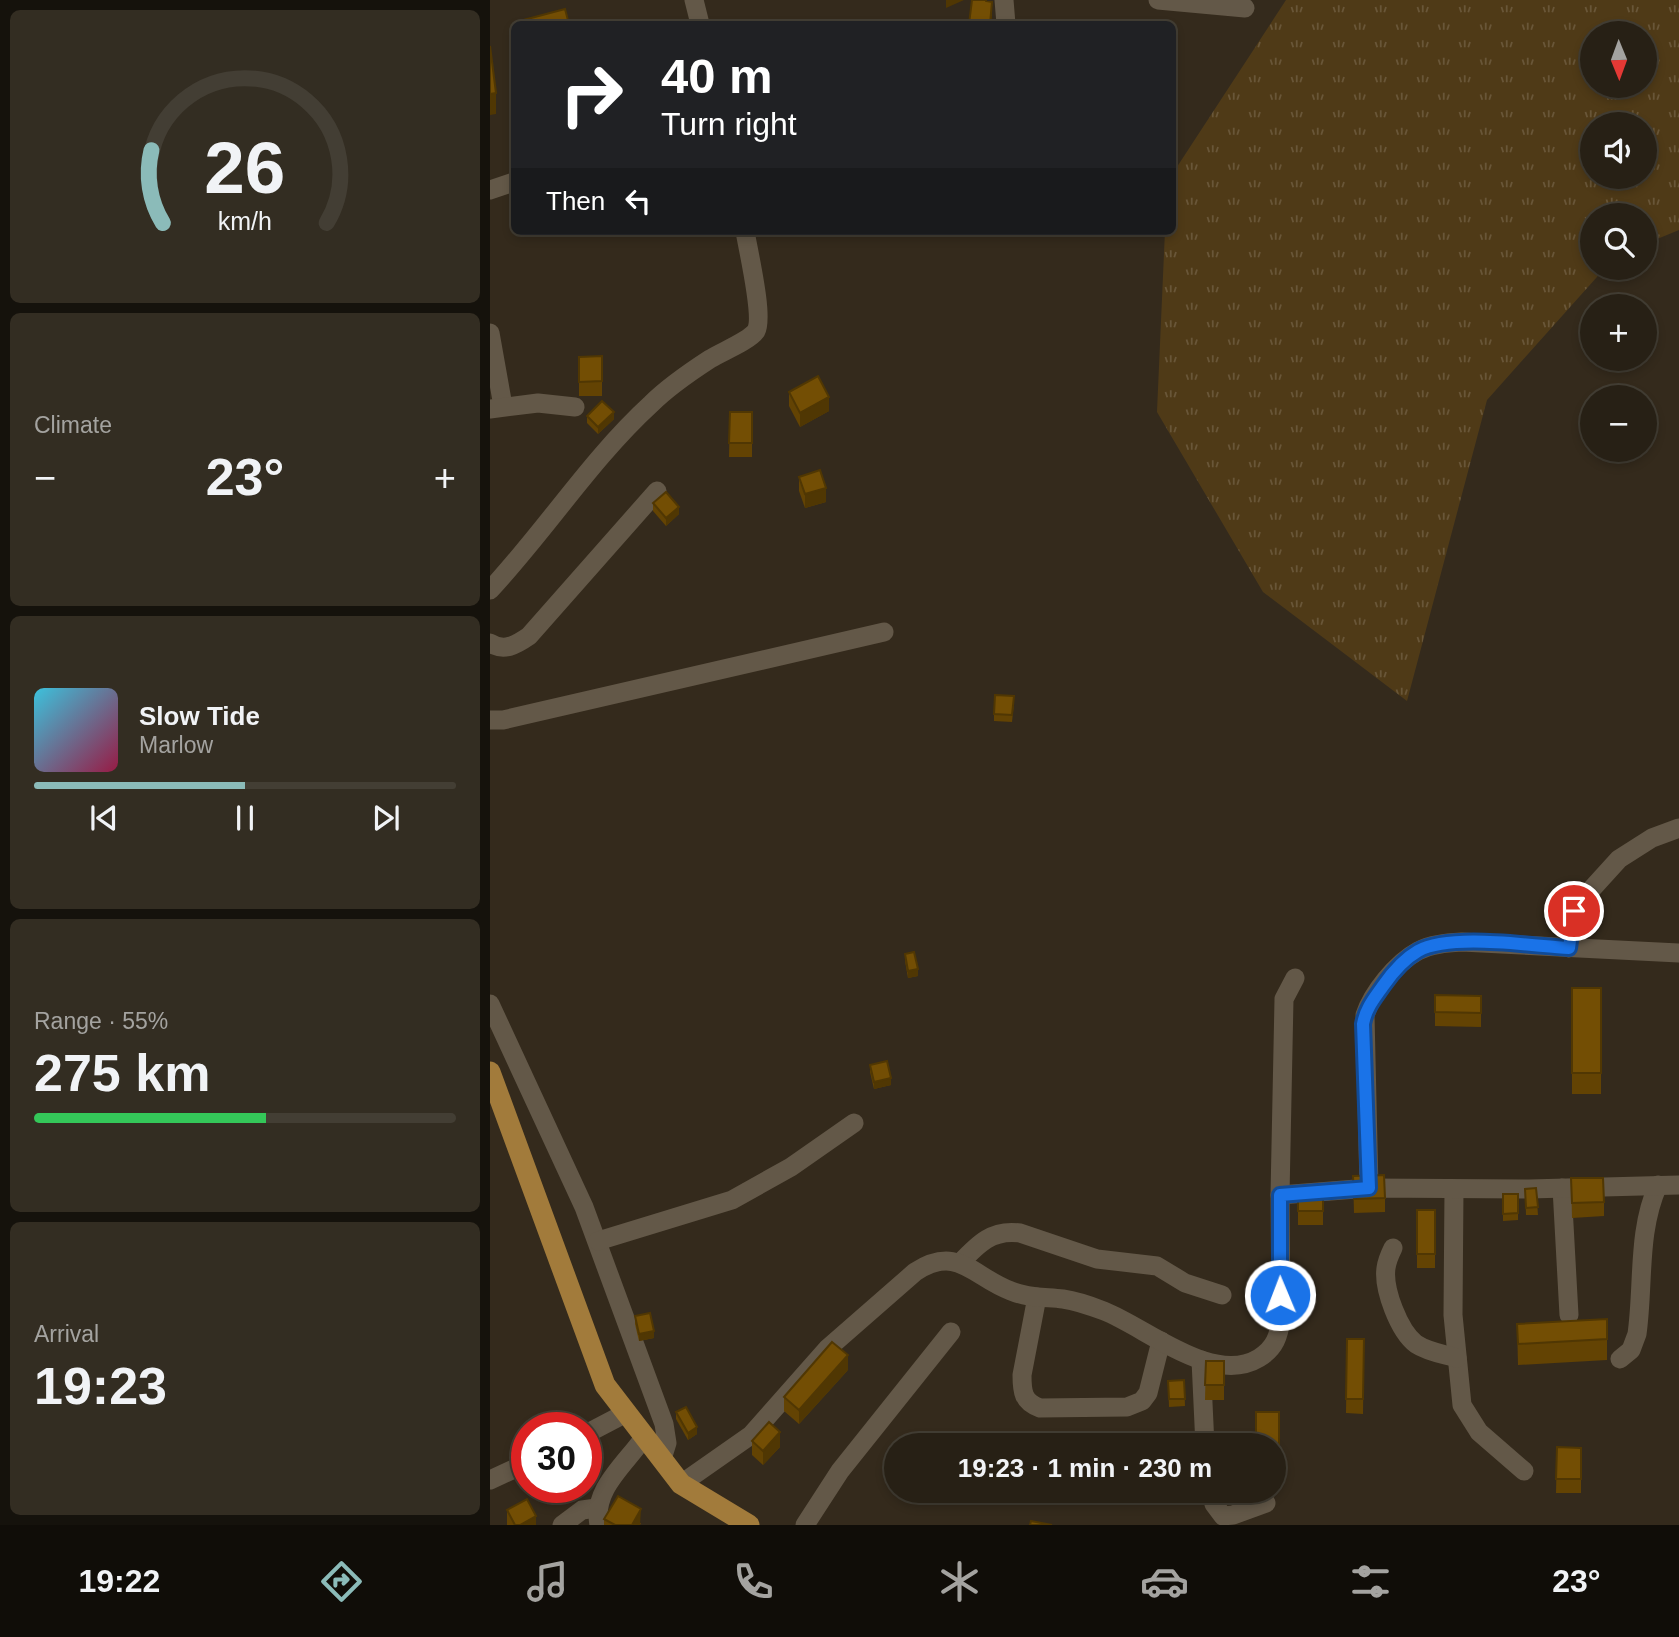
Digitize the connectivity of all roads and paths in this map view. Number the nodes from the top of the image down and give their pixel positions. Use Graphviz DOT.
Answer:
graph roads {
  1 [pos="694,0"];
  2 [pos="1004,0"];
  3 [pos="1158,0"];
  4 [pos="1245,8"];
  5 [pos="700,21"];
  6 [pos="1006,21"];
  7 [pos="511,183"];
  8 [pos="490,190"];
  9 [pos="746,235"];
  10 [pos="490,333"];
  11 [pos="575,407"];
  12 [pos="497,408"];
  13 [pos="657,491"];
  14 [pos="490,590"];
  15 [pos="884,632"];
  16 [pos="490,643"];
  17 [pos="490,720"];
  18 [pos="1679,828"];
  19 [pos="1569,948"];
  20 [pos="1679,953"];
  21 [pos="1295,978"];
  22 [pos="490,1004"];
  23 [pos="490,1072"];
  24 [pos="854,1124"];
  25 [pos="1658,1185"];
  26 [pos="1679,1185"];
  27 [pos="1369,1188"];
  28 [pos="1562,1188"];
  29 [pos="1454,1189"];
  30 [pos="1280,1195"];
  31 [pos="598,1241"];
  32 [pos="1393,1248"];
  33 [pos="960,1263"];
  34 [pos="1222,1295"];
  35 [pos="1037,1297"];
  36 [pos="1569,1315"];
  37 [pos="951,1332"];
  38 [pos="1161,1341"];
  39 [pos="1457,1358"];
  40 [pos="1620,1359"];
  41 [pos="1201,1360"];
  42 [pos="626,1413"];
  43 [pos="602,1426"];
  44 [pos="1203,1433"];
  45 [pos="645,1436"];
  46 [pos="662,1459"];
  47 [pos="511,1470"];
  48 [pos="1524,1471"];
  49 [pos="490,1480"];
  50 [pos="681,1484"];
  51 [pos="1213,1503"];
  52 [pos="1266,1503"];
  53 [pos="598,1516"];
  54 [pos="562,1525"];
  55 [pos="749,1525"];
  56 [pos="805,1525"];
  1 -- 5 [label="street"];
  2 -- 6 [label="street"];
  3 -- 4 [label="street"];
  7 -- 8 [label="street"];
  9 -- 14 [label="street"];
  10 -- 12 [label="street"];
  11 -- 12 [label="street"];
  13 -- 16 [label="street"];
  15 -- 17 [label="street"];
  18 -- 19 [label="street"];
  19 -- 20 [label="street"];
  19 -- 27 [label="street"];
  21 -- 30 [label="street"];
  22 -- 31 [label="street"];
  23 -- 42 [label="main road"];
  24 -- 31 [label="street"];
  25 -- 26 [label="street"];
  25 -- 28 [label="street"];
  25 -- 40 [label="street"];
  27 -- 29 [label="street"];
  27 -- 30 [label="street"];
  28 -- 29 [label="street"];
  28 -- 36 [label="street"];
  29 -- 39 [label="street"];
  30 -- 41 [label="street"];
  31 -- 46 [label="street"];
  32 -- 39 [label="street"];
  33 -- 34 [label="street"];
  33 -- 35 [label="street"];
  33 -- 50 [label="street"];
  35 -- 38 [label="street"];
  35 -- 38 [label="street"];
  37 -- 56 [label="street"];
  38 -- 41 [label="street"];
  39 -- 48 [label="street"];
  41 -- 44 [label="street"];
  42 -- 43 [label="street"];
  42 -- 45 [label="main road"];
  45 -- 46 [label="main road"];
  45 -- 53 [label="street"];
  46 -- 50 [label="main road"];
  47 -- 49 [label="street"];
  50 -- 55 [label="main road"];
  51 -- 52 [label="street"];
  53 -- 54 [label="street"];
}
